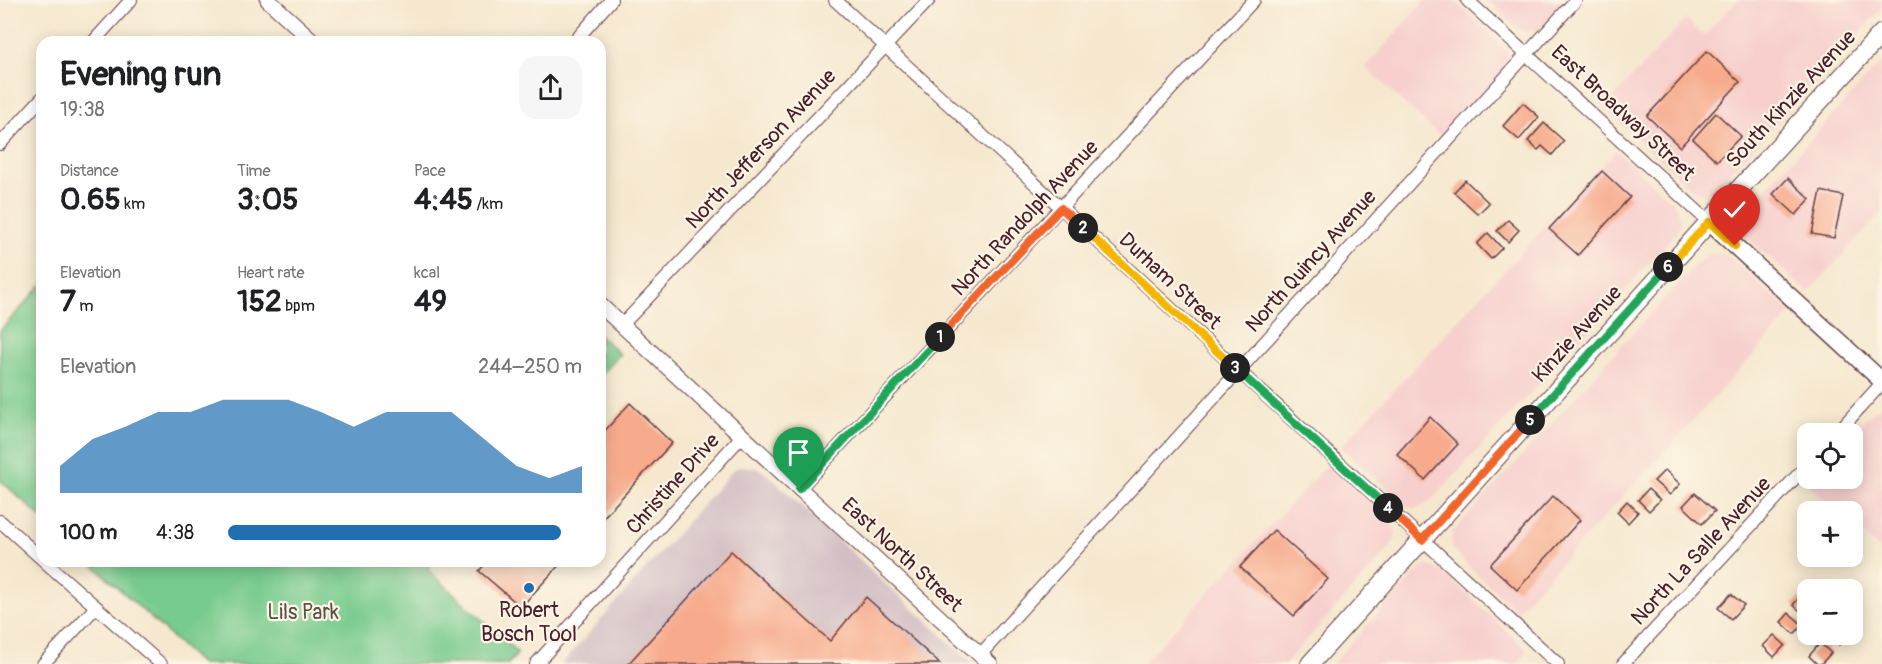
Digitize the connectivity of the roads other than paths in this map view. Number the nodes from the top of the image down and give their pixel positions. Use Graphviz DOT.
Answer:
graph roads {
  1 [pos="131,0"];
  2 [pos="612,0"];
  3 [pos="835,0"];
  4 [pos="929,0"];
  5 [pos="1254,0"];
  6 [pos="1467,0"];
  7 [pos="1576,0"];
  8 [pos="273,2"];
  9 [pos="1882,33"];
  10 [pos="98,36"];
  11 [pos="308,36"];
  12 [pos="579,36"];
  13 [pos="886,46"];
  14 [pos="1526,54"];
  15 [pos="36,105"];
  16 [pos="0,144"];
  17 [pos="1061,208"];
  18 [pos="1709,222"];
  19 [pos="606,310"];
  20 [pos="622,325"];
  21 [pos="1238,370"];
  22 [pos="1882,382"];
  23 [pos="1846,423"];
  24 [pos="742,436"];
  25 [pos="1797,476"];
  26 [pos="799,489"];
  27 [pos="0,521"];
  28 [pos="1422,540"];
  29 [pos="36,554"];
  30 [pos="51,567"];
  31 [pos="96,607"];
  32 [pos="985,659"];
  33 [pos="43,664"];
  34 [pos="161,664"];
  35 [pos="536,664"];
  36 [pos="1310,664"];
  37 [pos="1558,664"];
  38 [pos="1623,664"];
  1 -- 10 [label="street"];
  2 -- 12 [label="street"];
  3 -- 13 [label="street, Durham Street"];
  4 -- 13 [label="street, North Jefferson Avenue"];
  5 -- 17 [label="street, North Randolph Avenue"];
  6 -- 14 [label="street, East Broadway Street"];
  7 -- 14 [label="street, North Quincy Avenue"];
  8 -- 11 [label="street"];
  9 -- 18 [label="main road, South Kinzie Avenue"];
  13 -- 17 [label="street, Durham Street"];
  13 -- 20 [label="street, North Jefferson Avenue"];
  14 -- 18 [label="street, East Broadway Street"];
  14 -- 21 [label="street, North Quincy Avenue"];
  15 -- 16 [label="street"];
  17 -- 21 [label="street, Durham Street"];
  17 -- 26 [label="street, North Randolph Avenue"];
  18 -- 22 [label="main road, East Broadway Street"];
  18 -- 28 [label="main road, Kinzie Avenue"];
  19 -- 20 [label="street, East North Street"];
  20 -- 24 [label="street, East North Street"];
  21 -- 28 [label="street, Durham Street"];
  21 -- 32 [label="street, North Quincy Avenue"];
  22 -- 23 [label="street"];
  24 -- 26 [label="street, East North Street"];
  24 -- 35 [label="street, Christine Drive"];
  25 -- 38 [label="street, North La Salle Avenue"];
  26 -- 32 [label="street, East North Street"];
  27 -- 29 [label="street"];
  28 -- 36 [label="main road, Kinzie Avenue"];
  28 -- 37 [label="street, Durham Street"];
  30 -- 31 [label="street"];
  31 -- 33 [label="street"];
  31 -- 34 [label="street"];
}
